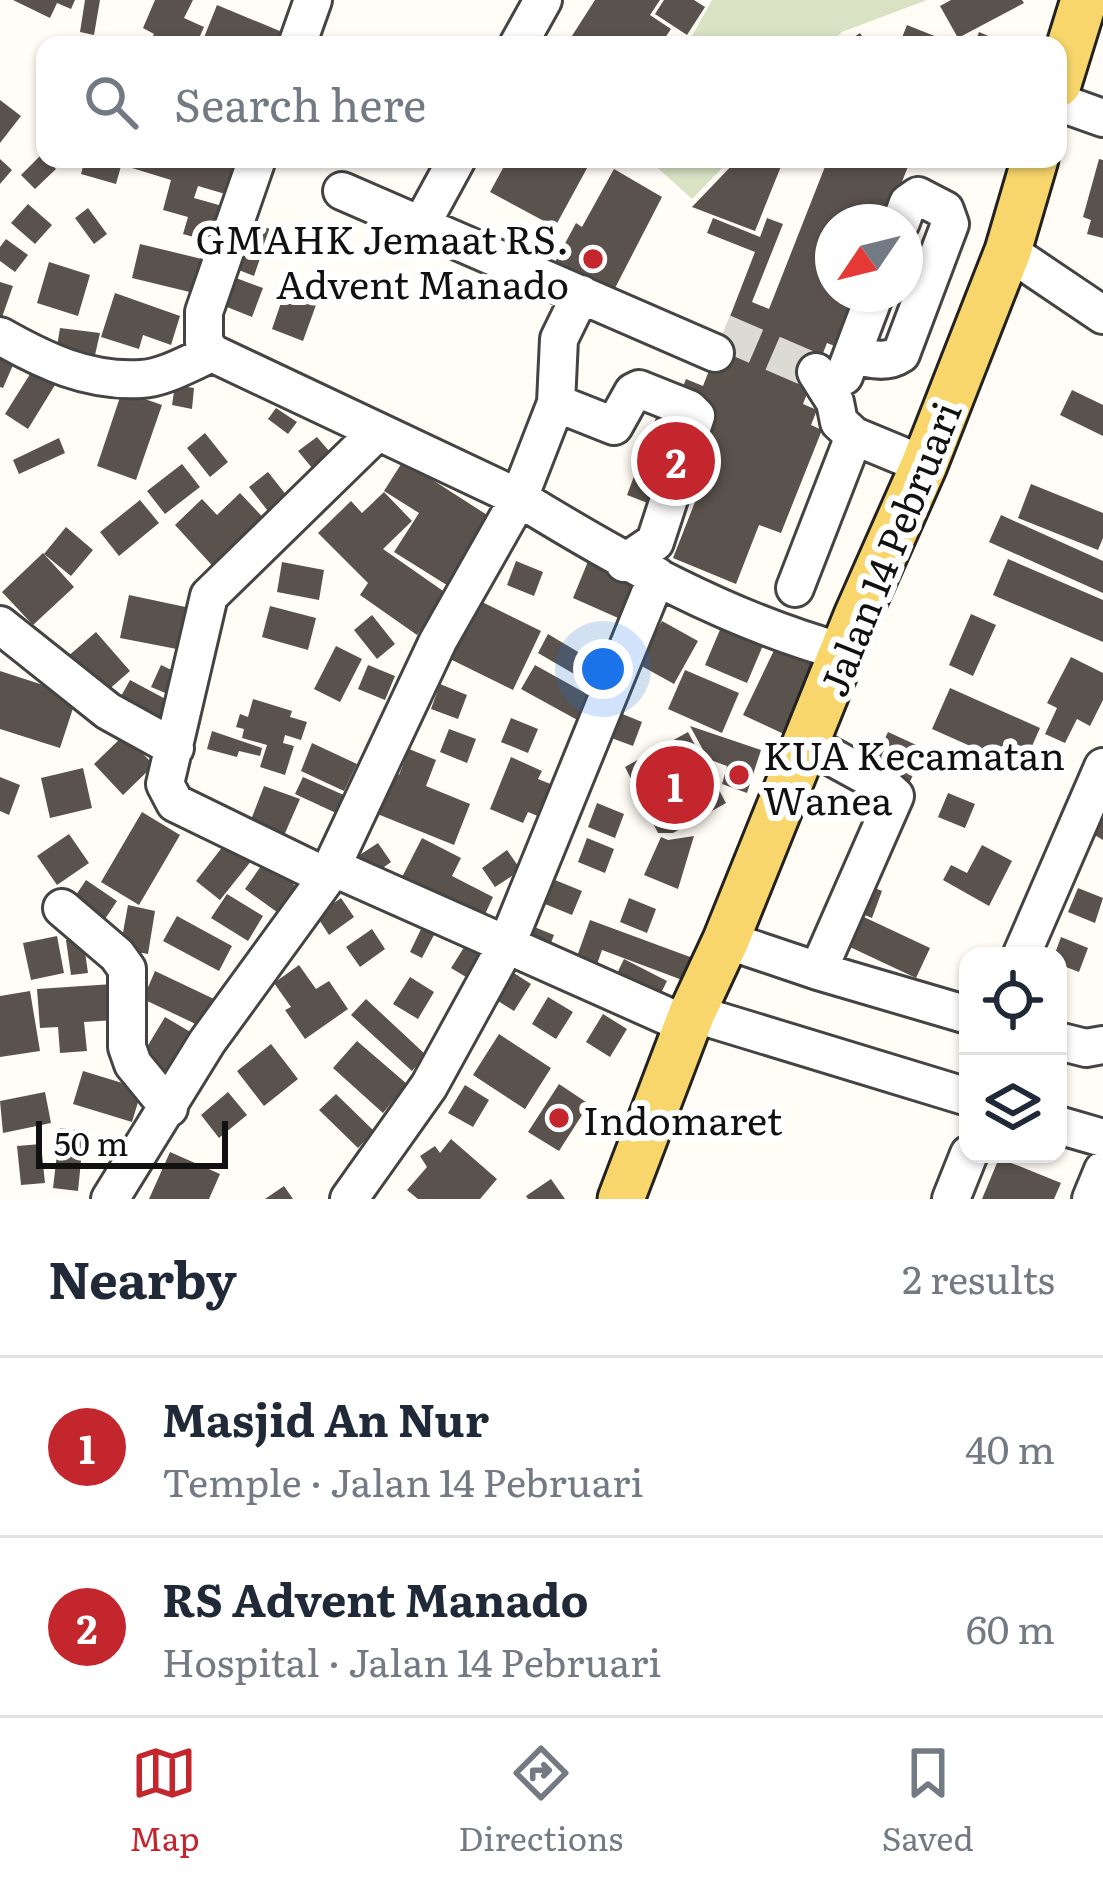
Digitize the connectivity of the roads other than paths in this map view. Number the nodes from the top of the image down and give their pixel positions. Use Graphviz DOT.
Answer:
graph roads {
  1 [pos="542,0"];
  2 [pos="1082,2"];
  3 [pos="303,3"];
  4 [pos="298,36"];
  5 [pos="523,36"];
  6 [pos="1067,53"];
  7 [pos="1067,106"];
  8 [pos="1103,118"];
  9 [pos="254,168"];
  10 [pos="452,168"];
  11 [pos="1033,168"];
  12 [pos="342,191"];
  13 [pos="908,204"];
  14 [pos="421,225"];
  15 [pos="1008,251"];
  16 [pos="580,294"];
  17 [pos="923,297"];
  18 [pos="868,312"];
  19 [pos="918,312"];
  20 [pos="1103,315"];
  21 [pos="0,336"];
  22 [pos="719,343"];
  23 [pos="212,353"];
  24 [pos="853,353"];
  25 [pos="820,389"];
  26 [pos="556,403"];
  27 [pos="377,432"];
  28 [pos="854,436"];
  29 [pos="928,453"];
  30 [pos="519,498"];
  31 [pos="640,569"];
  32 [pos="795,588"];
  33 [pos="0,626"];
  34 [pos="843,652"];
  35 [pos="808,744"];
  36 [pos="175,748"];
  37 [pos="1103,766"];
  38 [pos="329,872"];
  39 [pos="62,908"];
  40 [pos="726,940"];
  41 [pos="508,944"];
  42 [pos="1025,947"];
  43 [pos="818,971"];
  44 [pos="959,1012"];
  45 [pos="689,1019"];
  46 [pos="1067,1043"];
  47 [pos="1103,1045"];
  48 [pos="959,1094"];
  49 [pos="169,1108"];
  50 [pos="1067,1128"];
  51 [pos="1103,1138"];
  52 [pos="965,1163"];
  53 [pos="1103,1170"];
  54 [pos="110,1199"];
  55 [pos="349,1199"];
  56 [pos="621,1199"];
  57 [pos="951,1199"];
  58 [pos="1091,1199"];
  1 -- 5 [label="street"];
  2 -- 6 [label="main road"];
  3 -- 4 [label="street"];
  7 -- 8 [label="street"];
  9 -- 23 [label="street"];
  10 -- 14 [label="street"];
  11 -- 15 [label="main road, Jalan 14 Pebruari"];
  12 -- 14 [label="street"];
  13 -- 17 [label="street"];
  14 -- 16 [label="street"];
  15 -- 20 [label="street"];
  15 -- 29 [label="main road, Jalan 14 Pebruari"];
  16 -- 22 [label="street"];
  16 -- 26 [label="street"];
  18 -- 24 [label="street"];
  19 -- 24 [label="street"];
  21 -- 23 [label="street"];
  23 -- 27 [label="street"];
  24 -- 25 [label="street"];
  25 -- 28 [label="street"];
  25 -- 29 [label="street"];
  26 -- 30 [label="street"];
  26 -- 31 [label="street"];
  27 -- 30 [label="street"];
  27 -- 36 [label="street"];
  28 -- 29 [label="street"];
  28 -- 32 [label="street"];
  29 -- 34 [label="main road, Jalan 14 Pebruari"];
  30 -- 31 [label="street"];
  30 -- 38 [label="street"];
  31 -- 34 [label="street"];
  31 -- 41 [label="street"];
  33 -- 36 [label="street"];
  34 -- 35 [label="main road, Jalan 14 Pebruari"];
  35 -- 40 [label="main road, Jalan 14 Pebruari"];
  35 -- 43 [label="street"];
  36 -- 38 [label="street"];
  37 -- 42 [label="street"];
  38 -- 41 [label="street"];
  38 -- 49 [label="street"];
  39 -- 49 [label="street"];
  40 -- 43 [label="street"];
  40 -- 45 [label="main road, Jalan 14 Pebruari"];
  41 -- 45 [label="street"];
  41 -- 55 [label="street"];
  43 -- 44 [label="street"];
  45 -- 48 [label="street"];
  45 -- 56 [label="main road, Jalan 14 Pebruari"];
  46 -- 47 [label="street"];
  49 -- 54 [label="street"];
  50 -- 51 [label="street"];
  52 -- 57 [label="street"];
  53 -- 58 [label="street"];
}
